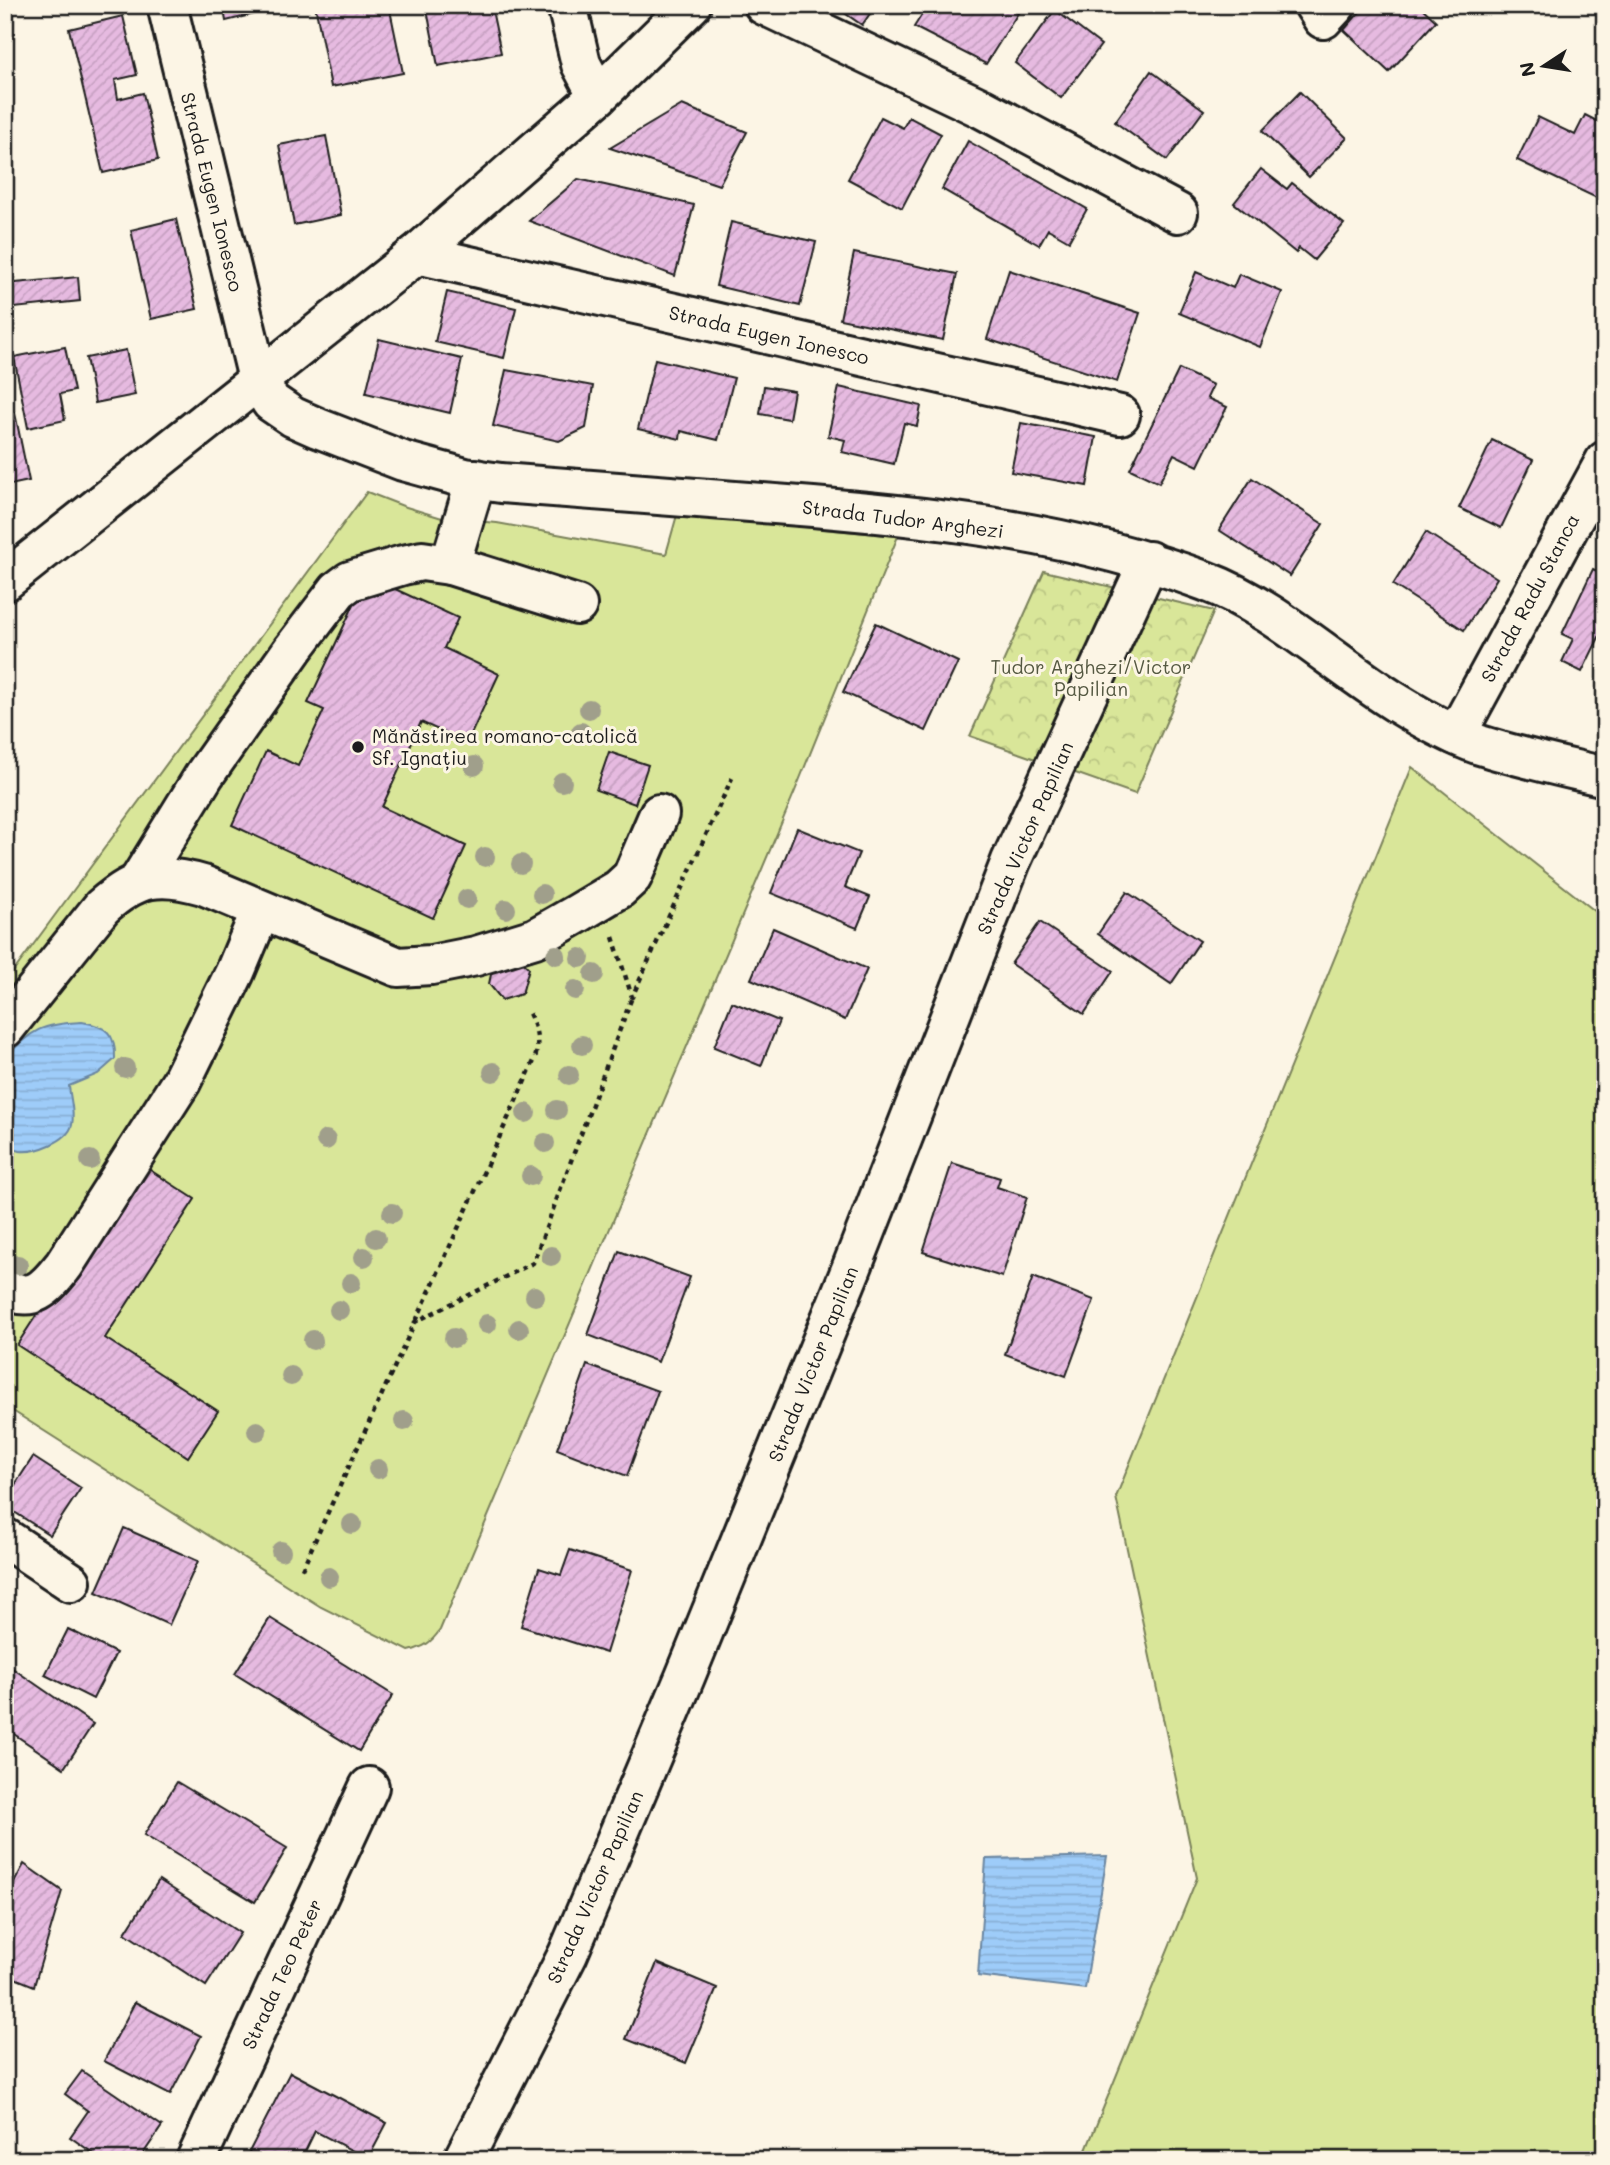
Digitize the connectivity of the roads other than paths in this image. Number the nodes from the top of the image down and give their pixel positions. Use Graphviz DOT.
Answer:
graph roads {
  1 [pos="167,5"];
  2 [pos="567,5"];
  3 [pos="691,5"];
  4 [pos="764,5"];
  5 [pos="1314,5"];
  6 [pos="1336,5"];
  7 [pos="598,96"];
  8 [pos="1178,213"];
  9 [pos="417,254"];
  10 [pos="258,379"];
  11 [pos="1120,415"];
  12 [pos="1605,461"];
  13 [pos="476,480"];
  14 [pos="1149,561"];
  15 [pos="450,565"];
  16 [pos="5,581"];
  17 [pos="577,605"];
  18 [pos="1456,735"];
  19 [pos="1605,776"];
  20 [pos="659,814"];
  21 [pos="139,881"];
  22 [pos="261,910"];
  23 [pos="5,1028"];
  24 [pos="5,1287"];
  25 [pos="5,1538"];
  26 [pos="71,1582"];
  27 [pos="369,1787"];
  28 [pos="196,2160"];
  29 [pos="463,2160"];
  1 -- 10 [label="street, Strada Eugen Ionesco"];
  2 -- 7 [label="street"];
  3 -- 7 [label="street"];
  4 -- 8 [label="street"];
  5 -- 6 [label="street"];
  7 -- 9 [label="street"];
  9 -- 10 [label="street"];
  9 -- 11 [label="street, Strada Eugen Ionesco"];
  10 -- 13 [label="street, Strada Tudor Arghezi"];
  10 -- 16 [label="street"];
  12 -- 18 [label="street, Strada Radu Stanca"];
  13 -- 14 [label="street, Strada Tudor Arghezi"];
  13 -- 15 [label="street"];
  14 -- 18 [label="street, Strada Tudor Arghezi"];
  14 -- 29 [label="street, Strada Victor Papilian"];
  15 -- 17 [label="street"];
  15 -- 21 [label="street"];
  18 -- 19 [label="street, Strada Tudor Arghezi"];
  20 -- 22 [label="street"];
  21 -- 22 [label="street"];
  21 -- 23 [label="street"];
  22 -- 24 [label="street"];
  25 -- 26 [label="street"];
  27 -- 28 [label="street, Strada Teo Peter"];
}
